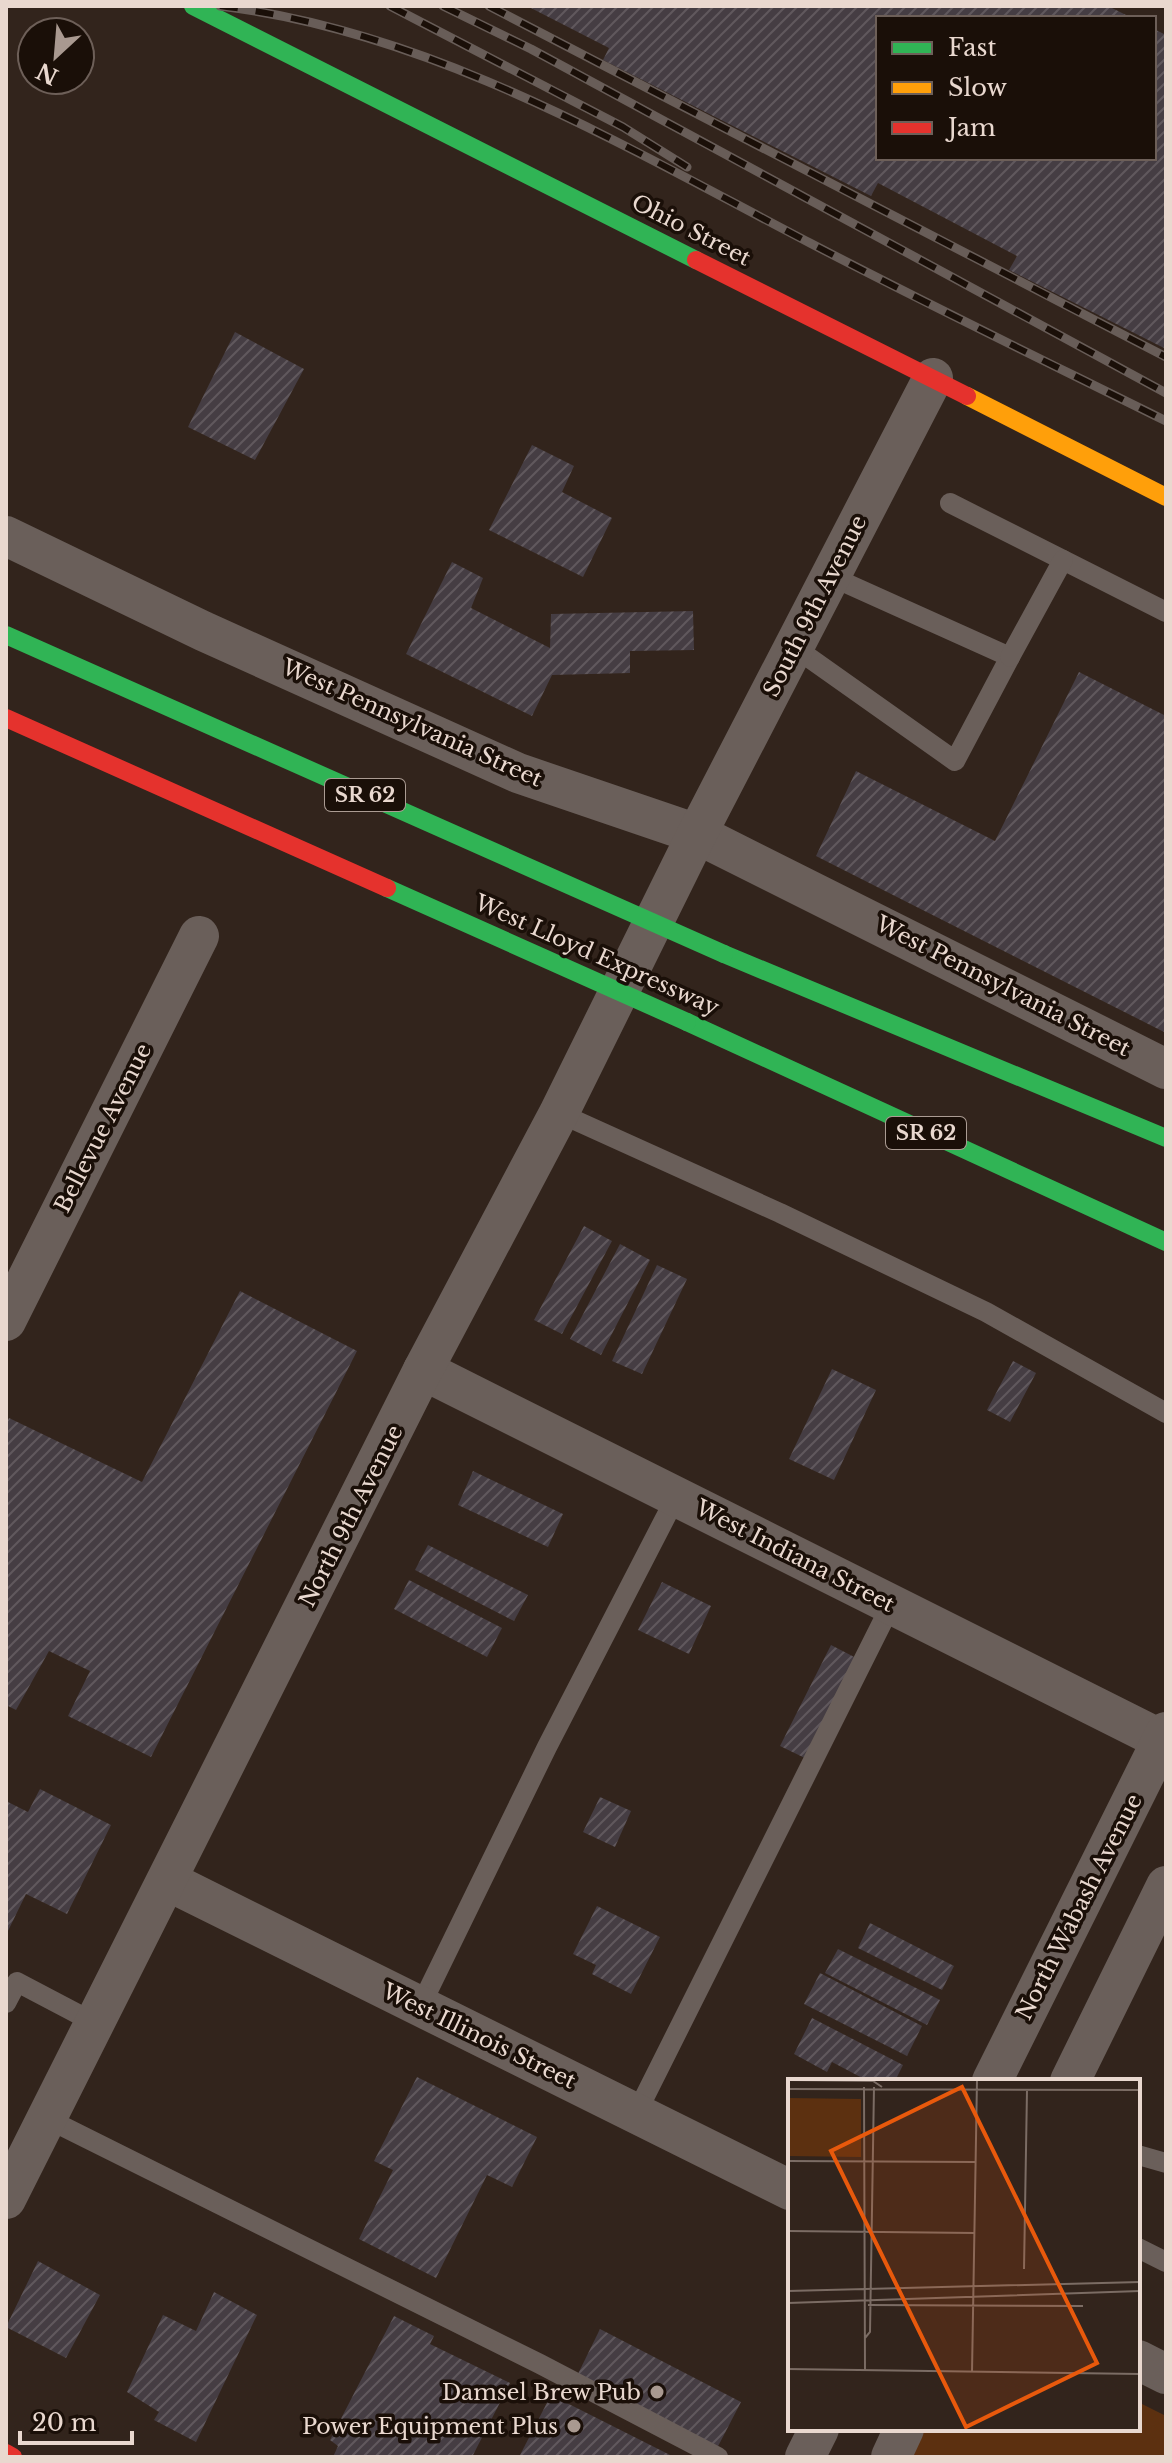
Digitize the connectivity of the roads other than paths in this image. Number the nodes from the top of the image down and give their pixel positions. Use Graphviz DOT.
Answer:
graph roads {
  1 [pos="193,6"];
  2 [pos="933,378"];
  3 [pos="1166,497"];
  4 [pos="950,503"];
  5 [pos="6,536"];
  6 [pos="1063,560"];
  7 [pos="830,576"];
  8 [pos="1166,612"];
  9 [pos="6,635"];
  10 [pos="794,647"];
  11 [pos="1010,657"];
  12 [pos="6,718"];
  13 [pos="697,834"];
  14 [pos="199,936"];
  15 [pos="1166,1069"];
  16 [pos="559,1113"];
  17 [pos="1166,1138"];
  18 [pos="1166,1242"];
  19 [pos="6,1321"];
  20 [pos="423,1370"];
  21 [pos="1166,1413"];
  22 [pos="676,1497"];
  23 [pos="891,1605"];
  24 [pos="1165,1738"];
  25 [pos="168,1881"];
  26 [pos="1166,1886"];
  27 [pos="6,2003"];
  28 [pos="420,2007"];
  29 [pos="95,2023"];
  30 [pos="993,2079"];
  31 [pos="1071,2079"];
  32 [pos="636,2114"];
  33 [pos="46,2118"];
  34 [pos="1140,2156"];
  35 [pos="1166,2163"];
  36 [pos="788,2189"];
  37 [pos="6,2199"];
  38 [pos="1140,2249"];
  39 [pos="1166,2262"];
  40 [pos="1140,2361"];
  41 [pos="1166,2374"];
  42 [pos="818,2431"];
  43 [pos="903,2431"];
  44 [pos="6,2453"];
  45 [pos="13,2457"];
  46 [pos="718,2457"];
  47 [pos="805,2457"];
  48 [pos="891,2457"];
  1 -- 2 [label="main road, Ohio Street"];
  2 -- 3 [label="main road, Ohio Street"];
  2 -- 7 [label="street, South 9th Avenue"];
  4 -- 6 [label="lane"];
  5 -- 13 [label="street, West Pennsylvania Street"];
  6 -- 8 [label="lane"];
  6 -- 11 [label="lane"];
  7 -- 10 [label="street, South 9th Avenue"];
  7 -- 11 [label="lane"];
  9 -- 17 [label="main road, SR 62, bridge"];
  10 -- 11 [label="lane"];
  10 -- 13 [label="street, South 9th Avenue"];
  12 -- 18 [label="main road, West Lloyd Expressway / SR 62, bridge"];
  13 -- 15 [label="street, West Pennsylvania Street"];
  13 -- 16 [label="street, North 9th Avenue"];
  14 -- 19 [label="street, Bellevue Avenue"];
  16 -- 20 [label="street, North 9th Avenue"];
  16 -- 21 [label="lane"];
  20 -- 22 [label="street, West Indiana Street"];
  20 -- 25 [label="street, North 9th Avenue"];
  22 -- 23 [label="street, West Indiana Street"];
  22 -- 28 [label="lane"];
  23 -- 24 [label="street, West Indiana Street"];
  23 -- 32 [label="lane"];
  24 -- 30 [label="street, North Wabash Avenue"];
  25 -- 28 [label="street, West Illinois Street"];
  25 -- 29 [label="street, North 9th Avenue"];
  26 -- 31 [label="street"];
  27 -- 29 [label="lane"];
  28 -- 32 [label="street, West Illinois Street"];
  29 -- 33 [label="street, North 9th Avenue"];
  32 -- 36 [label="street, West Illinois Street"];
  33 -- 37 [label="street, North 9th Avenue"];
  33 -- 46 [label="lane"];
  34 -- 35 [label="lane"];
  38 -- 39 [label="lane"];
  40 -- 41 [label="street"];
  42 -- 47 [label="street"];
  43 -- 48 [label="street"];
  44 -- 45 [label="main road"];
}
